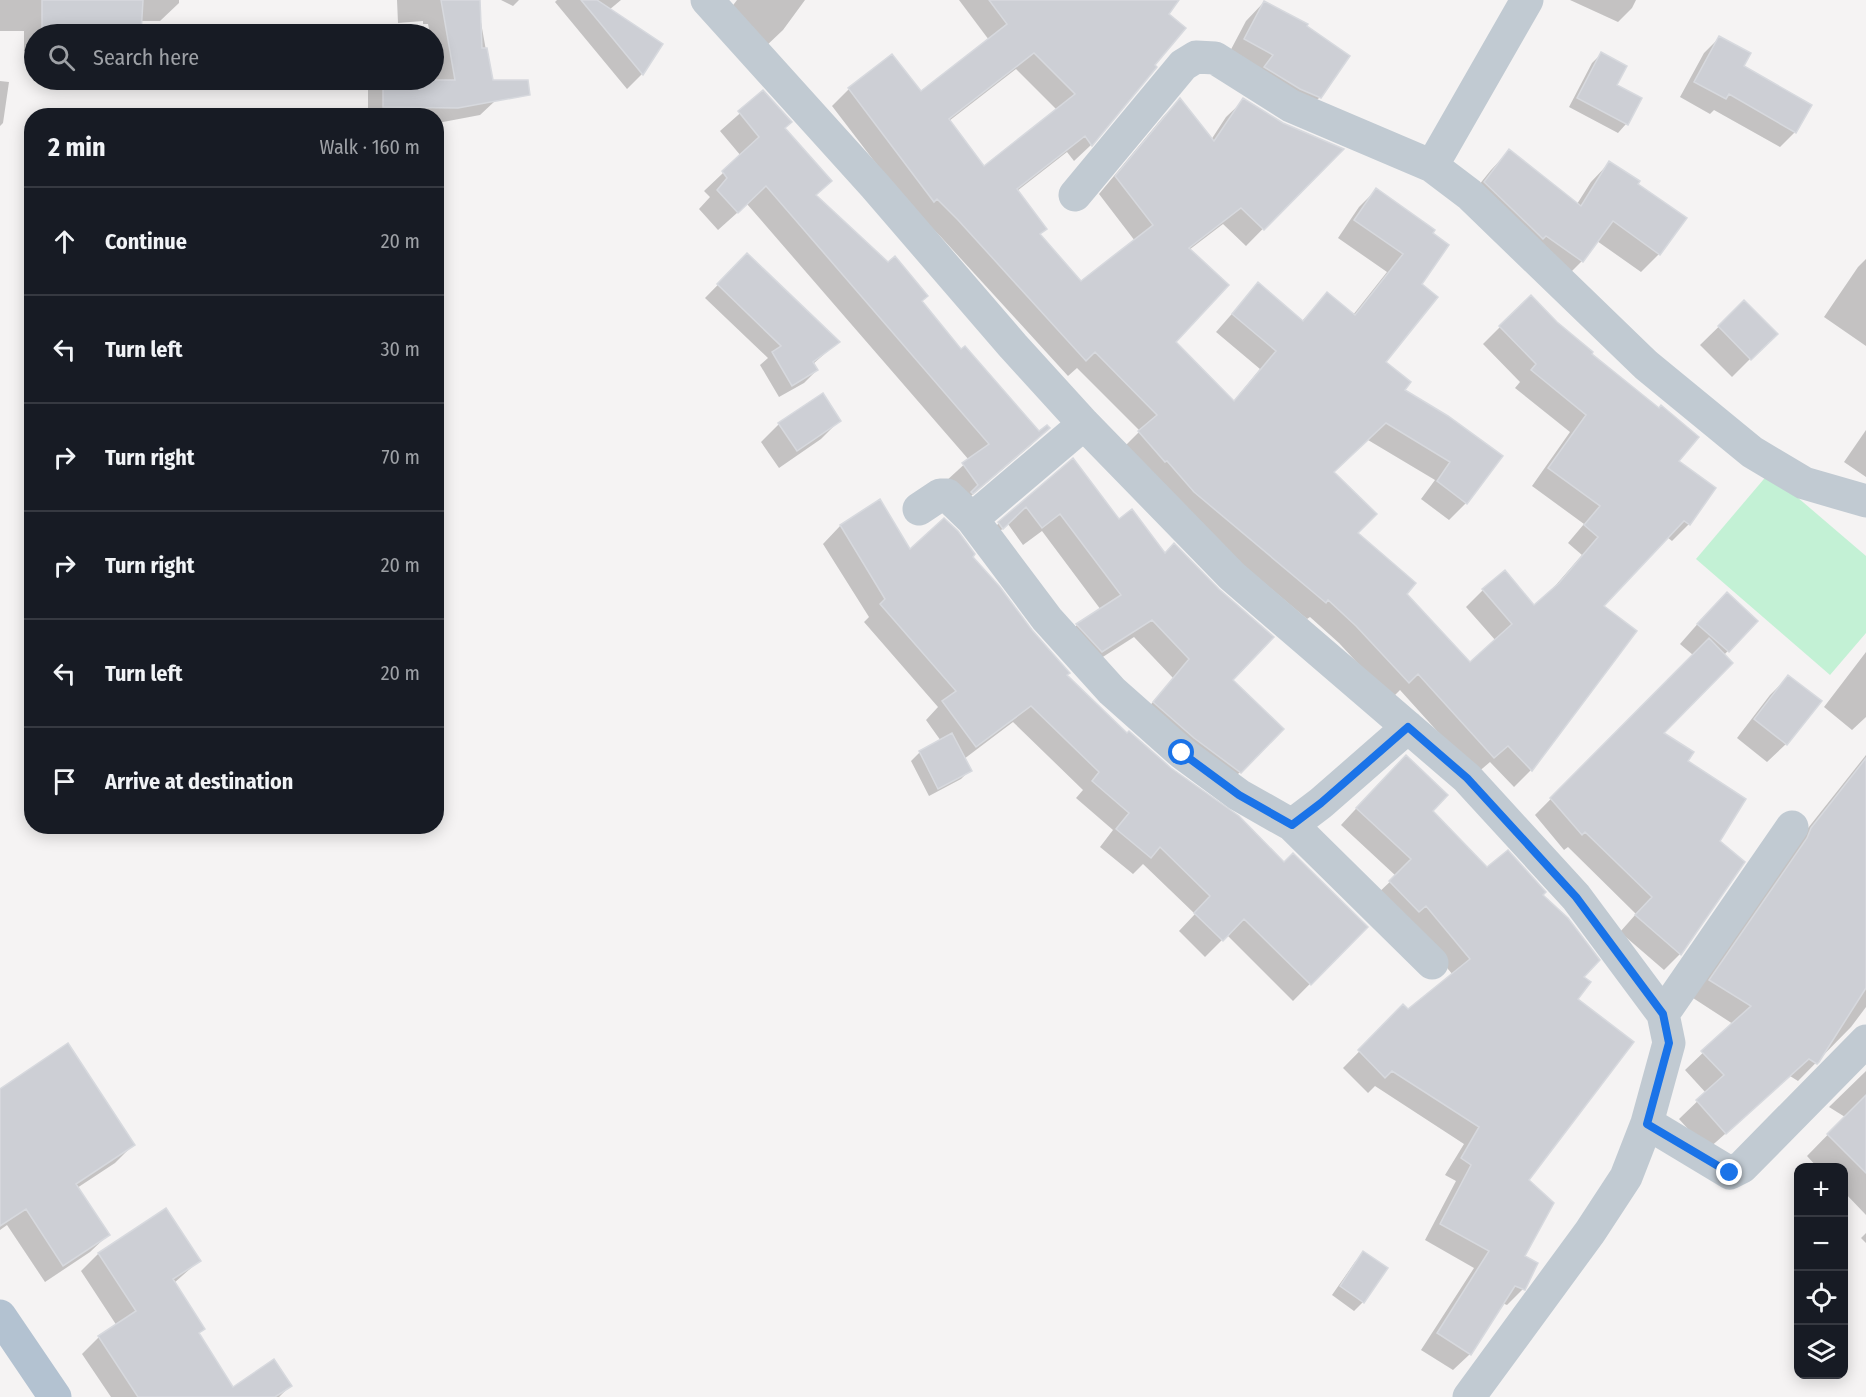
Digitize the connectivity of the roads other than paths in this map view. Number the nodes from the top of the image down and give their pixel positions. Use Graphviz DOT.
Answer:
graph roads {
  1 [pos="707,0"];
  2 [pos="1527,0"];
  3 [pos="1432,166"];
  4 [pos="1075,195"];
  5 [pos="1084,424"];
  6 [pos="1866,501"];
  7 [pos="919,509"];
  8 [pos="972,519"];
  9 [pos="1408,727"];
  10 [pos="1292,825"];
  11 [pos="1792,827"];
  12 [pos="1432,963"];
  13 [pos="1663,1014"];
  14 [pos="1866,1041"];
  15 [pos="1647,1124"];
  16 [pos="0,1316"];
  17 [pos="55,1397"];
  18 [pos="1469,1397"];
  1 -- 5 [label="street"];
  2 -- 3 [label="street"];
  3 -- 4 [label="street"];
  3 -- 6 [label="street"];
  5 -- 8 [label="street"];
  5 -- 9 [label="street"];
  7 -- 8 [label="street"];
  8 -- 10 [label="street"];
  9 -- 10 [label="street"];
  9 -- 13 [label="street"];
  10 -- 12 [label="street"];
  11 -- 13 [label="street"];
  13 -- 15 [label="street"];
  14 -- 15 [label="street"];
  15 -- 18 [label="street"];
  16 -- 17 [label="main road"];
}
